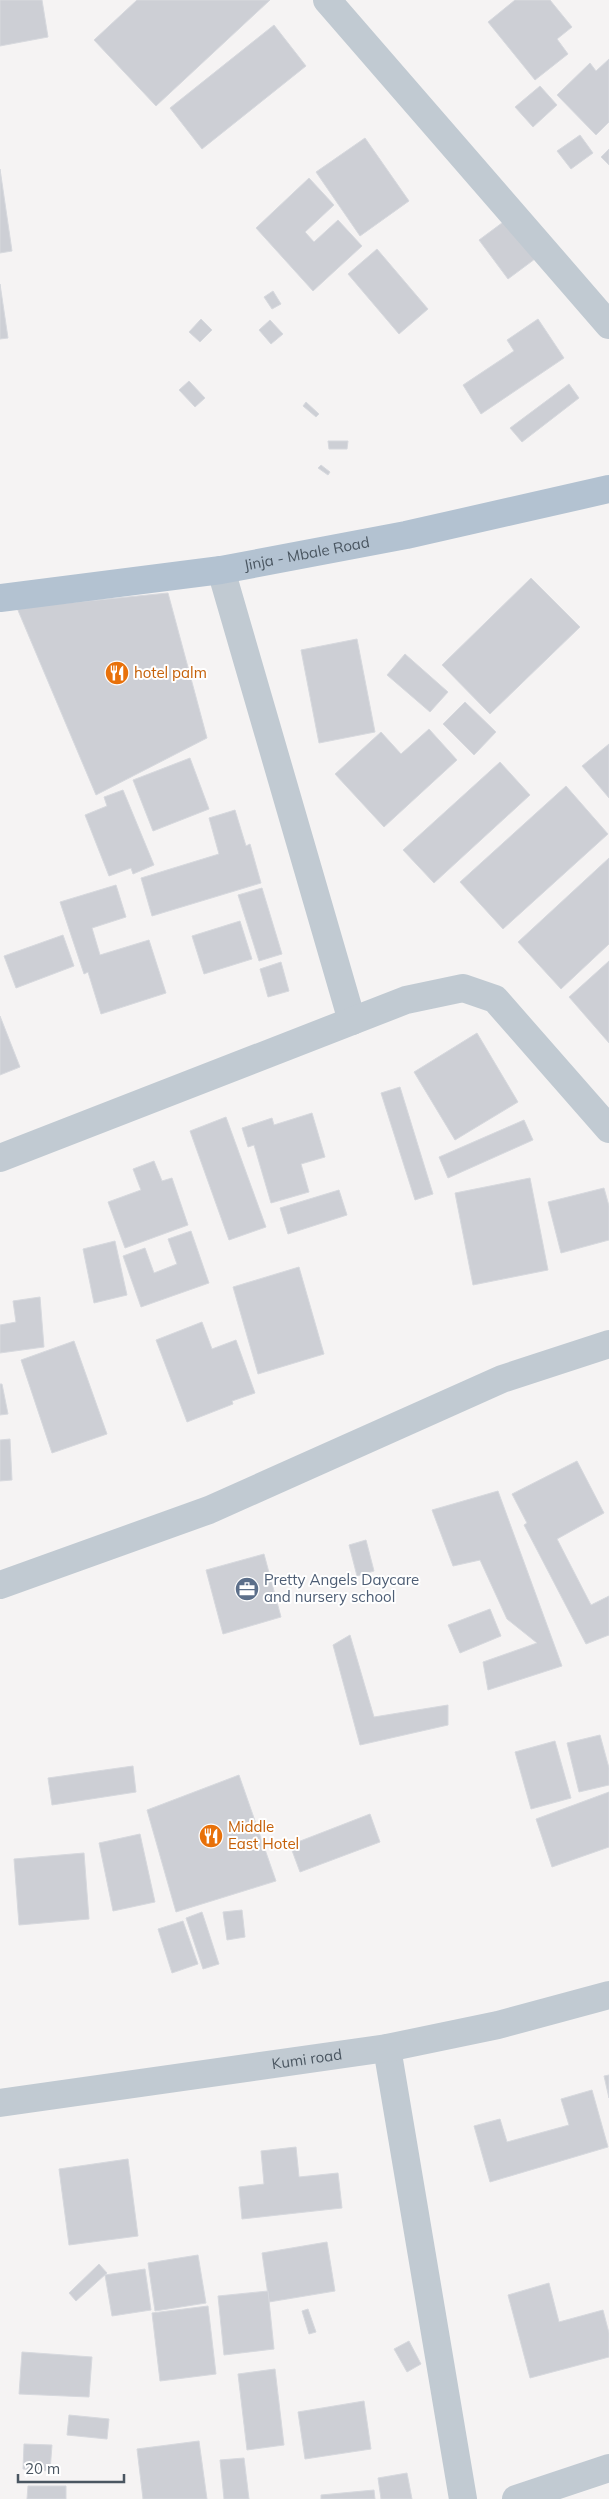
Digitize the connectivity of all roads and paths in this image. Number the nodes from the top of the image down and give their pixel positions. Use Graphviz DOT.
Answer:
graph roads {
  1 [pos="327,0"];
  2 [pos="609,325"];
  3 [pos="609,489"];
  4 [pos="221,570"];
  5 [pos="0,598"];
  6 [pos="352,1021"];
  7 [pos="609,1129"];
  8 [pos="0,1158"];
  9 [pos="609,1344"];
  10 [pos="0,1585"];
  11 [pos="609,1995"];
  12 [pos="387,2048"];
  13 [pos="0,2103"];
  14 [pos="609,2468"];
  15 [pos="463,2499"];
  16 [pos="516,2499"];
  1 -- 2 [label="street"];
  3 -- 4 [label="main road, Jinja - Mbale Road"];
  4 -- 5 [label="main road, Jinja - Mbale Road"];
  4 -- 6 [label="street"];
  6 -- 7 [label="street"];
  6 -- 8 [label="street"];
  9 -- 10 [label="street"];
  11 -- 12 [label="street, Kumi road"];
  12 -- 13 [label="street, Kumi road"];
  12 -- 15 [label="street"];
  14 -- 16 [label="street"];
}
